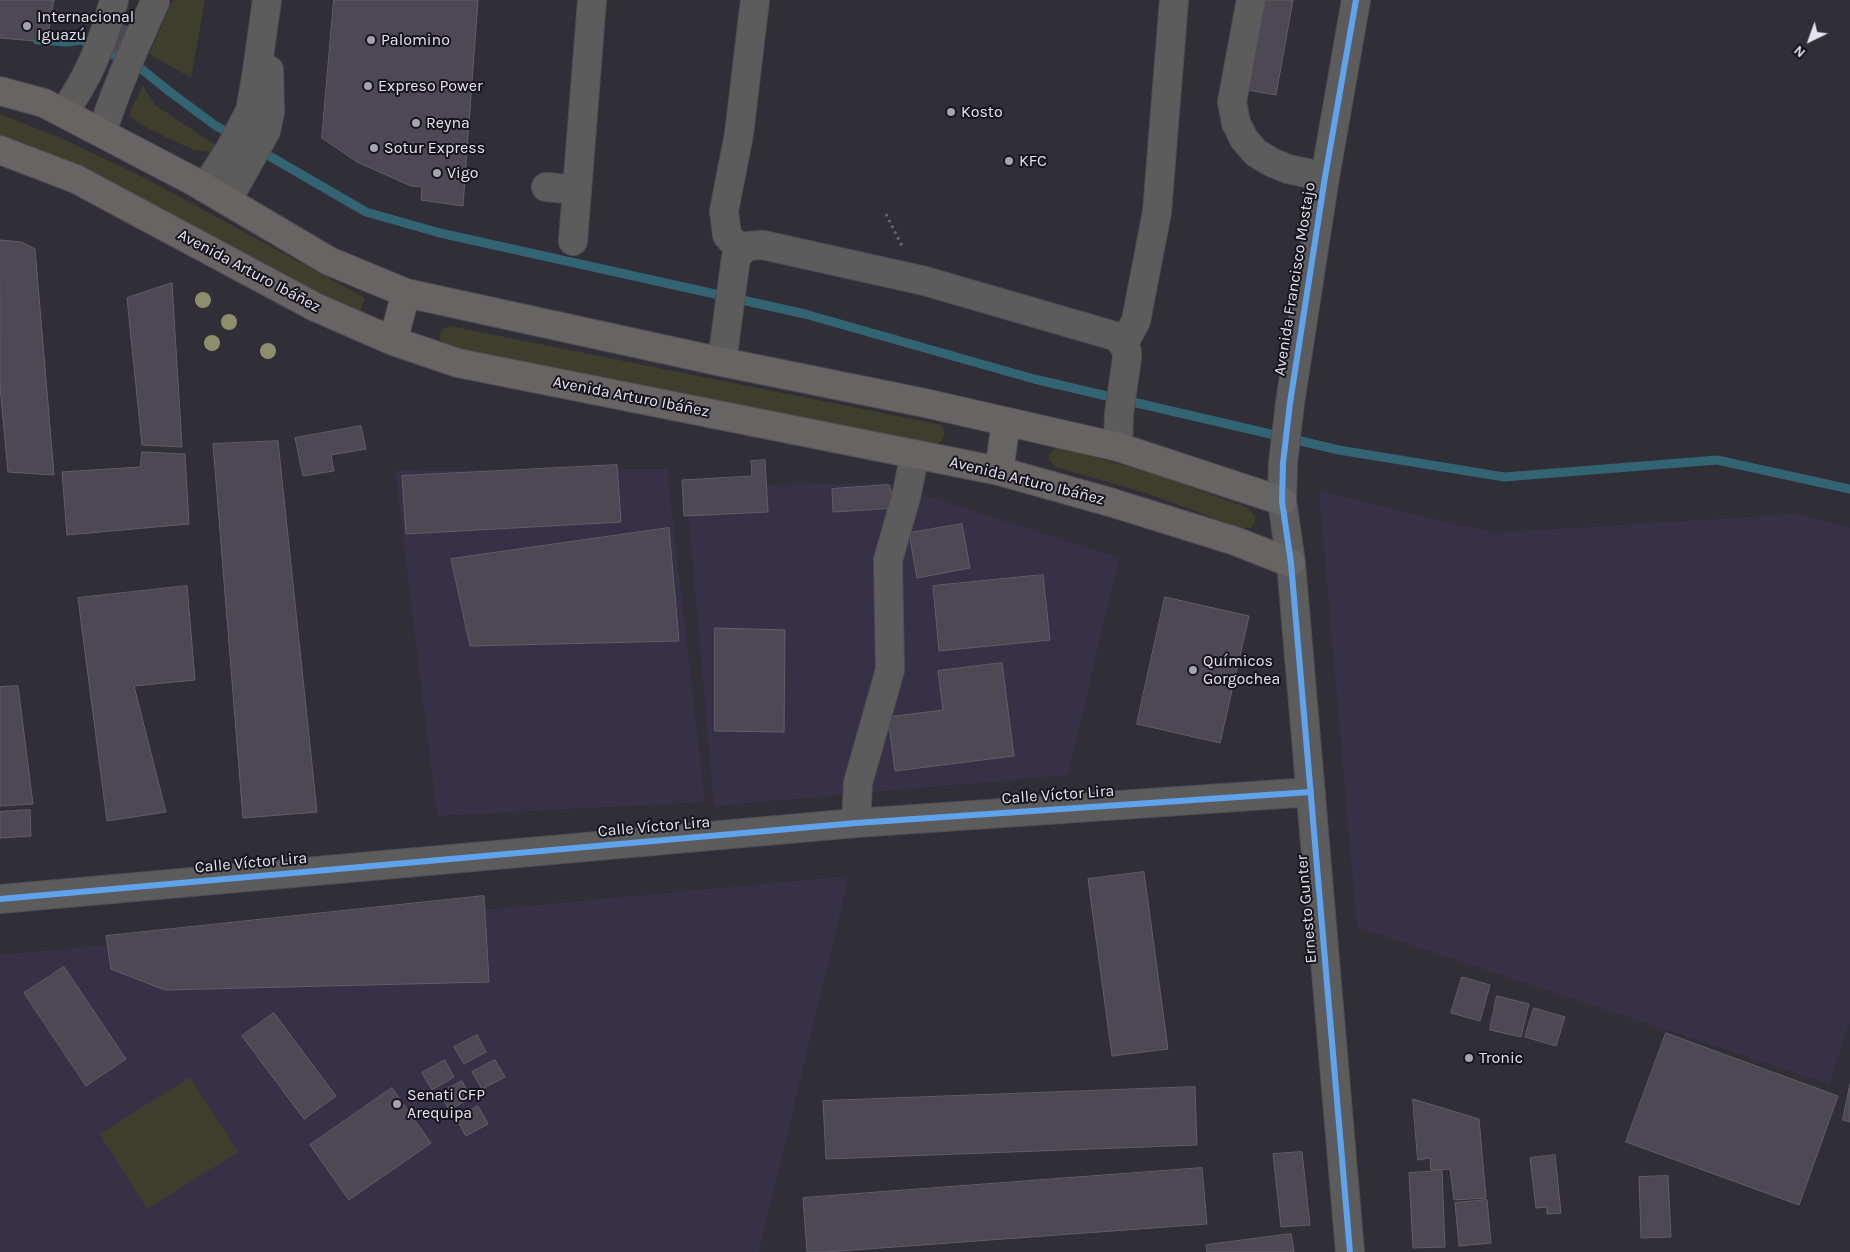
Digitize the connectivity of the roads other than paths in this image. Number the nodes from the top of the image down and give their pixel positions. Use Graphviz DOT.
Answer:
graph roads {
  1 [pos="114,0"];
  2 [pos="592,0"];
  3 [pos="755,0"];
  4 [pos="1174,0"];
  5 [pos="1251,0"];
  6 [pos="1356,0"];
  7 [pos="154,1"];
  8 [pos="266,6"];
  9 [pos="0,91"];
  10 [pos="62,113"];
  11 [pos="102,133"];
  12 [pos="0,150"];
  13 [pos="1325,176"];
  14 [pos="552,178"];
  15 [pos="577,190"];
  16 [pos="216,194"];
  17 [pos="573,241"];
  18 [pos="738,254"];
  19 [pos="406,293"];
  20 [pos="393,341"];
  21 [pos="1126,351"];
  22 [pos="722,362"];
  23 [pos="1006,422"];
  24 [pos="1118,447"];
  25 [pos="915,454"];
  26 [pos="999,471"];
  27 [pos="1282,501"];
  28 [pos="1292,563"];
  29 [pos="1311,792"];
  30 [pos="856,823"];
  31 [pos="0,899"];
  32 [pos="1350,1252"];
  1 -- 10 [label="street"];
  2 -- 15 [label="street"];
  3 -- 18 [label="street"];
  4 -- 21 [label="street"];
  5 -- 13 [label="street"];
  6 -- 13 [label="street, Avenida Francisco Mostajo"];
  7 -- 11 [label="street"];
  8 -- 16 [label="street"];
  9 -- 10 [label="main road"];
  10 -- 11 [label="main road"];
  11 -- 16 [label="main road"];
  12 -- 20 [label="main road, Avenida Arturo Ibáñez"];
  13 -- 27 [label="street, Avenida Francisco Mostajo"];
  14 -- 15 [label="street"];
  15 -- 17 [label="street"];
  16 -- 19 [label="main road"];
  18 -- 21 [label="street"];
  18 -- 22 [label="street"];
  19 -- 20 [label="main road"];
  19 -- 22 [label="main road"];
  20 -- 25 [label="main road, Avenida Arturo Ibáñez"];
  21 -- 24 [label="street"];
  22 -- 23 [label="main road"];
  23 -- 24 [label="main road"];
  23 -- 26 [label="main road"];
  24 -- 27 [label="main road"];
  25 -- 26 [label="main road, Avenida Arturo Ibáñez"];
  25 -- 30 [label="street"];
  26 -- 28 [label="main road, Avenida Arturo Ibáñez"];
  27 -- 28 [label="street, Avenida Francisco Mostajo"];
  28 -- 29 [label="street, Ernesto Gunter"];
  29 -- 30 [label="street, Calle Víctor Lira"];
  29 -- 32 [label="street, Ernesto Gunter"];
  30 -- 31 [label="street, Calle Víctor Lira"];
}
